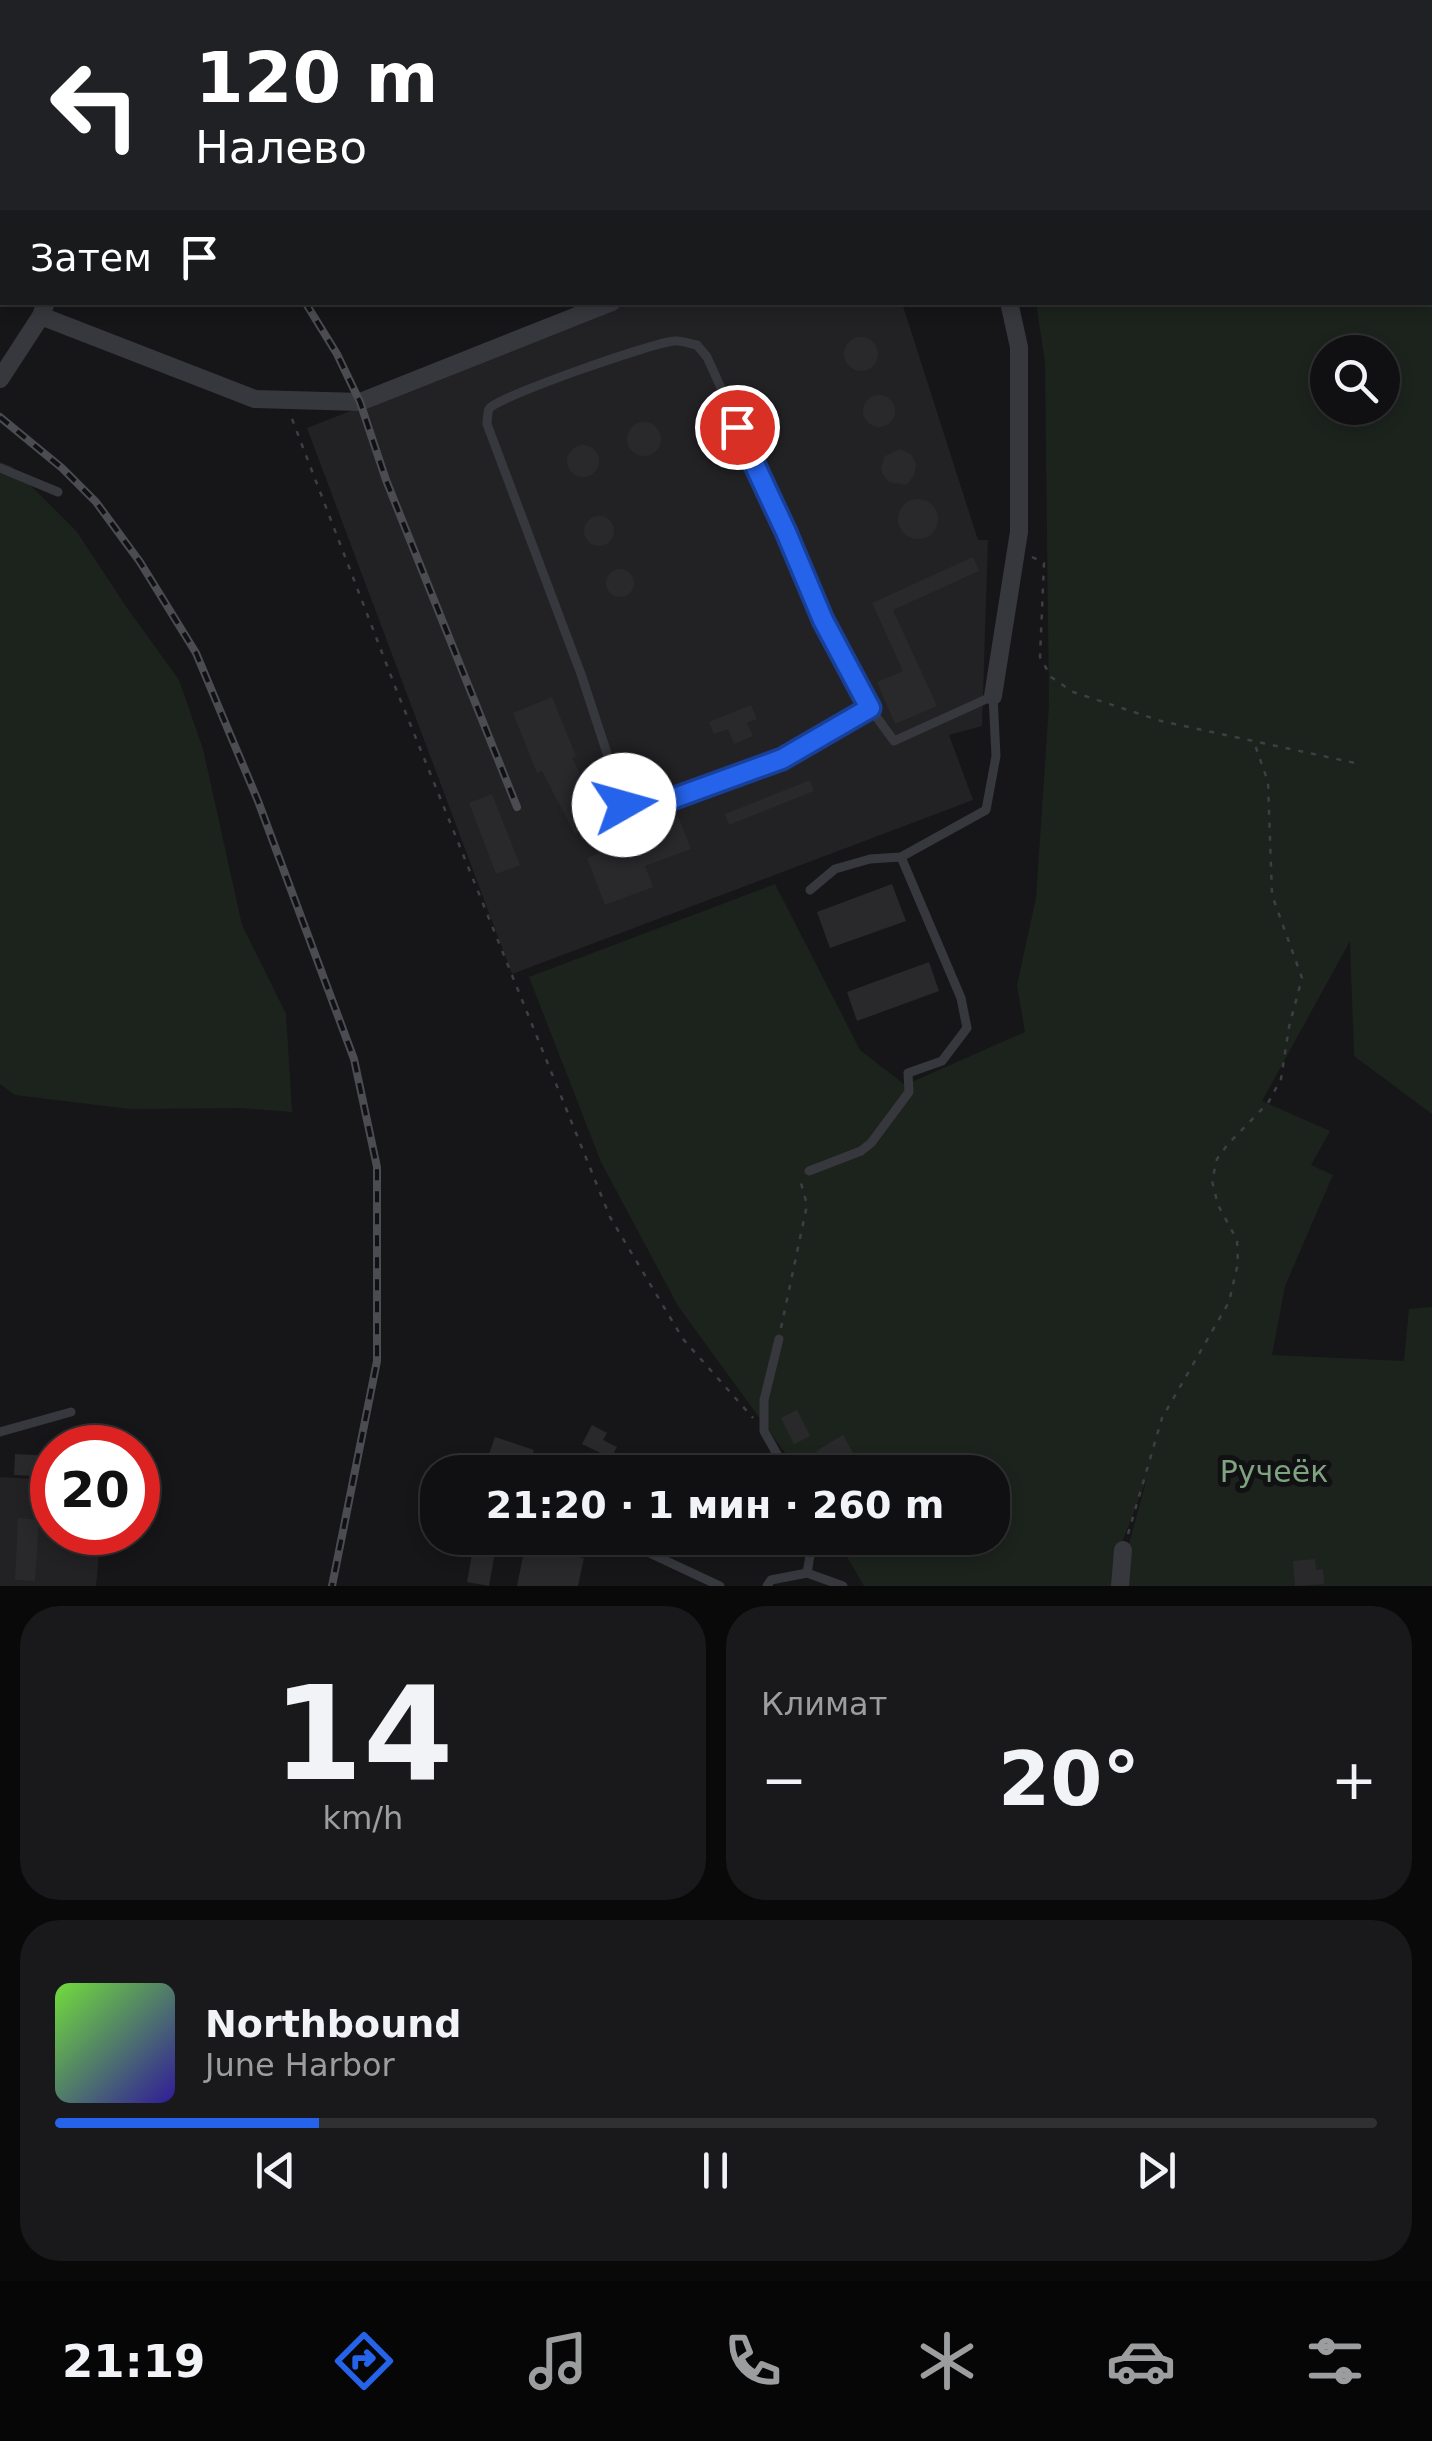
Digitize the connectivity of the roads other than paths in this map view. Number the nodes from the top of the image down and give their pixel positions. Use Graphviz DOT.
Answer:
graph roads {
  1 [pos="1010,305"];
  2 [pos="582,308"];
  3 [pos="44,310"];
  4 [pos="0,380"];
  5 [pos="0,468"];
  6 [pos="58,492"];
  7 [pos="993,696"];
  8 [pos="870,708"];
  9 [pos="901,856"];
  10 [pos="810,890"];
  11 [pos="809,1171"];
  12 [pos="778,1339"];
  13 [pos="72,1412"];
  14 [pos="0,1432"];
  15 [pos="777,1455"];
  16 [pos="1122,1550"];
  17 [pos="653,1555"];
  18 [pos="810,1555"];
  19 [pos="806,1573"];
  20 [pos="720,1586"];
  21 [pos="767,1586"];
  22 [pos="843,1586"];
  23 [pos="1120,1586"];
  1 -- 7 [label="street"];
  2 -- 3 [label="street"];
  3 -- 4 [label="street"];
  5 -- 6 [label="lane"];
  7 -- 8 [label="lane"];
  7 -- 9 [label="lane"];
  8 -- 8 [label="lane"];
  9 -- 10 [label="lane"];
  9 -- 11 [label="lane"];
  12 -- 15 [label="lane"];
  13 -- 14 [label="lane"];
  16 -- 23 [label="street"];
  17 -- 20 [label="lane"];
  18 -- 19 [label="lane"];
  19 -- 21 [label="lane"];
  19 -- 22 [label="lane"];
}
